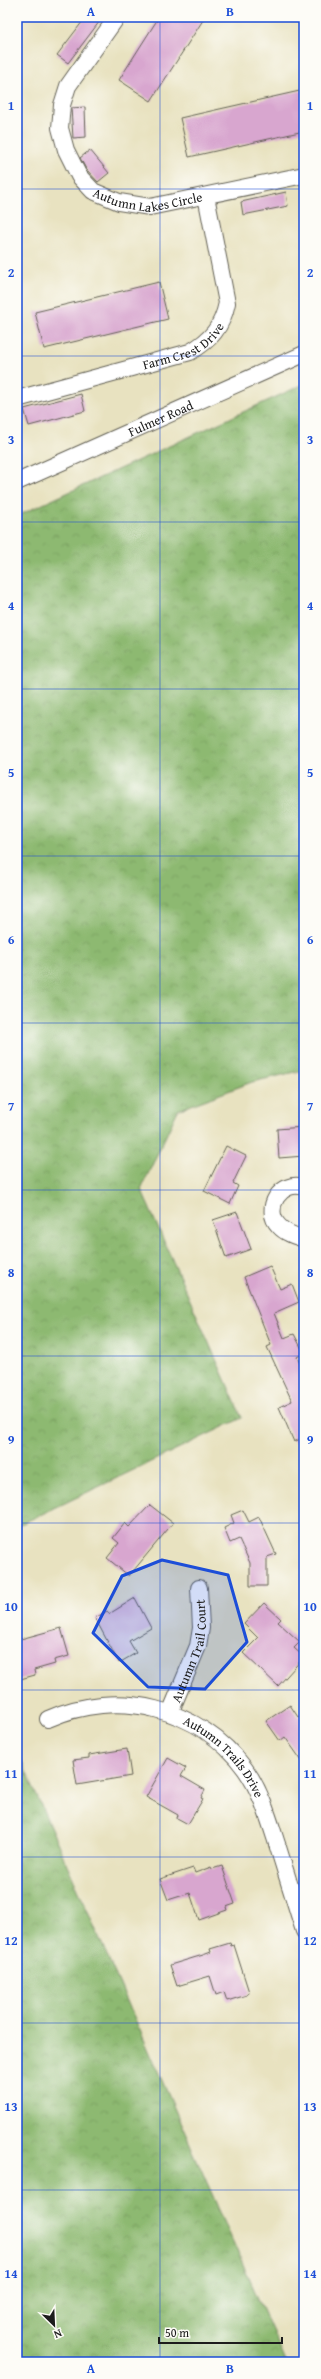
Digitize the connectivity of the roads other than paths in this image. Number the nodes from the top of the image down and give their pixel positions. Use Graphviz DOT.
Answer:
graph roads {
  1 [pos="116,17"];
  2 [pos="304,175"];
  3 [pos="206,196"];
  4 [pos="304,354"];
  5 [pos="17,399"];
  6 [pos="17,482"];
  7 [pos="304,1187"];
  8 [pos="304,1239"];
  9 [pos="199,1588"];
  10 [pos="170,1713"];
  11 [pos="48,1719"];
  12 [pos="304,1930"];
  1 -- 3 [label="street, Autumn Lakes Circle"];
  2 -- 3 [label="street, Autumn Lakes Circle"];
  3 -- 5 [label="street, Farm Crest Drive"];
  4 -- 6 [label="street, Fulmer Road"];
  7 -- 8 [label="street"];
  9 -- 10 [label="street, Autumn Trail Court"];
  10 -- 11 [label="street, Autumn Trails Drive"];
  10 -- 12 [label="street, Autumn Trails Drive"];
}
